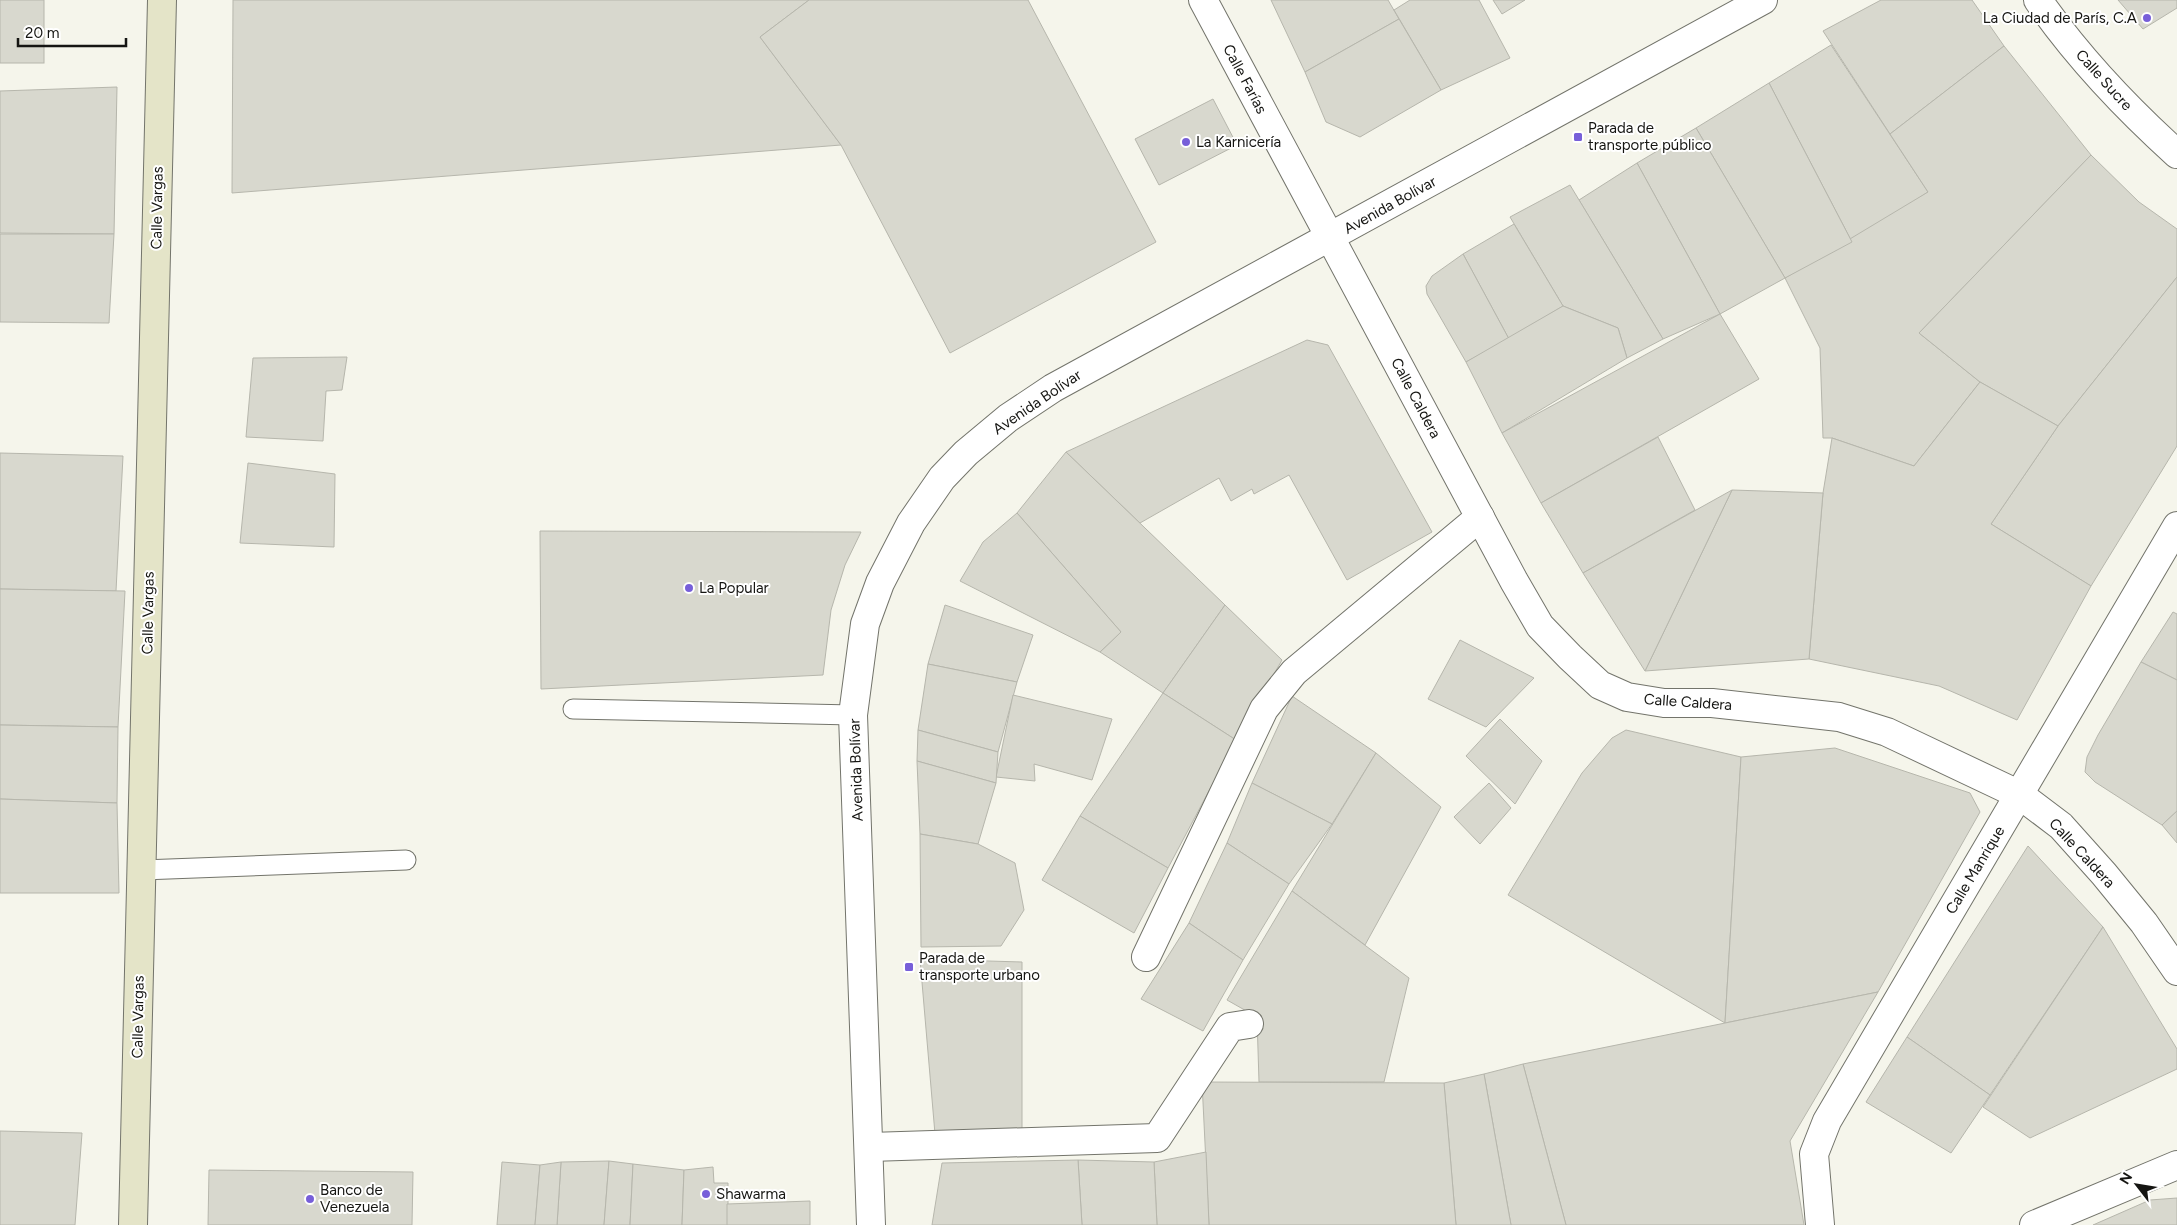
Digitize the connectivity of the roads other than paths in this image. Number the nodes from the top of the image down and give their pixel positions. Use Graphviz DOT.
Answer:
graph roads {
  1 [pos="162,0"];
  2 [pos="1203,0"];
  3 [pos="1763,0"];
  4 [pos="2038,0"];
  5 [pos="2177,154"];
  6 [pos="1331,237"];
  7 [pos="1480,517"];
  8 [pos="2177,526"];
  9 [pos="573,709"];
  10 [pos="853,715"];
  11 [pos="2020,795"];
  12 [pos="406,860"];
  13 [pos="142,870"];
  14 [pos="1146,957"];
  15 [pos="2177,971"];
  16 [pos="1249,1024"];
  17 [pos="870,1147"];
  18 [pos="2177,1165"];
  19 [pos="133,1225"];
  20 [pos="871,1225"];
  21 [pos="1820,1225"];
  22 [pos="2034,1225"];
  1 -- 13 [label="street, Calle Vargas"];
  2 -- 6 [label="street, Calle Farías"];
  3 -- 6 [label="street, Avenida Bolívar"];
  4 -- 5 [label="street, Calle Sucre"];
  6 -- 7 [label="street, Calle Caldera"];
  6 -- 10 [label="street, Avenida Bolívar"];
  7 -- 11 [label="street, Calle Caldera"];
  7 -- 14 [label="street"];
  8 -- 11 [label="street, Calle Manrique"];
  9 -- 10 [label="lane"];
  10 -- 17 [label="street, Avenida Bolívar"];
  11 -- 15 [label="street, Calle Caldera"];
  11 -- 21 [label="street, Calle Manrique"];
  12 -- 13 [label="lane"];
  13 -- 19 [label="street, Calle Vargas"];
  16 -- 17 [label="street"];
  17 -- 20 [label="street, Avenida Bolívar"];
  18 -- 22 [label="street"];
}
